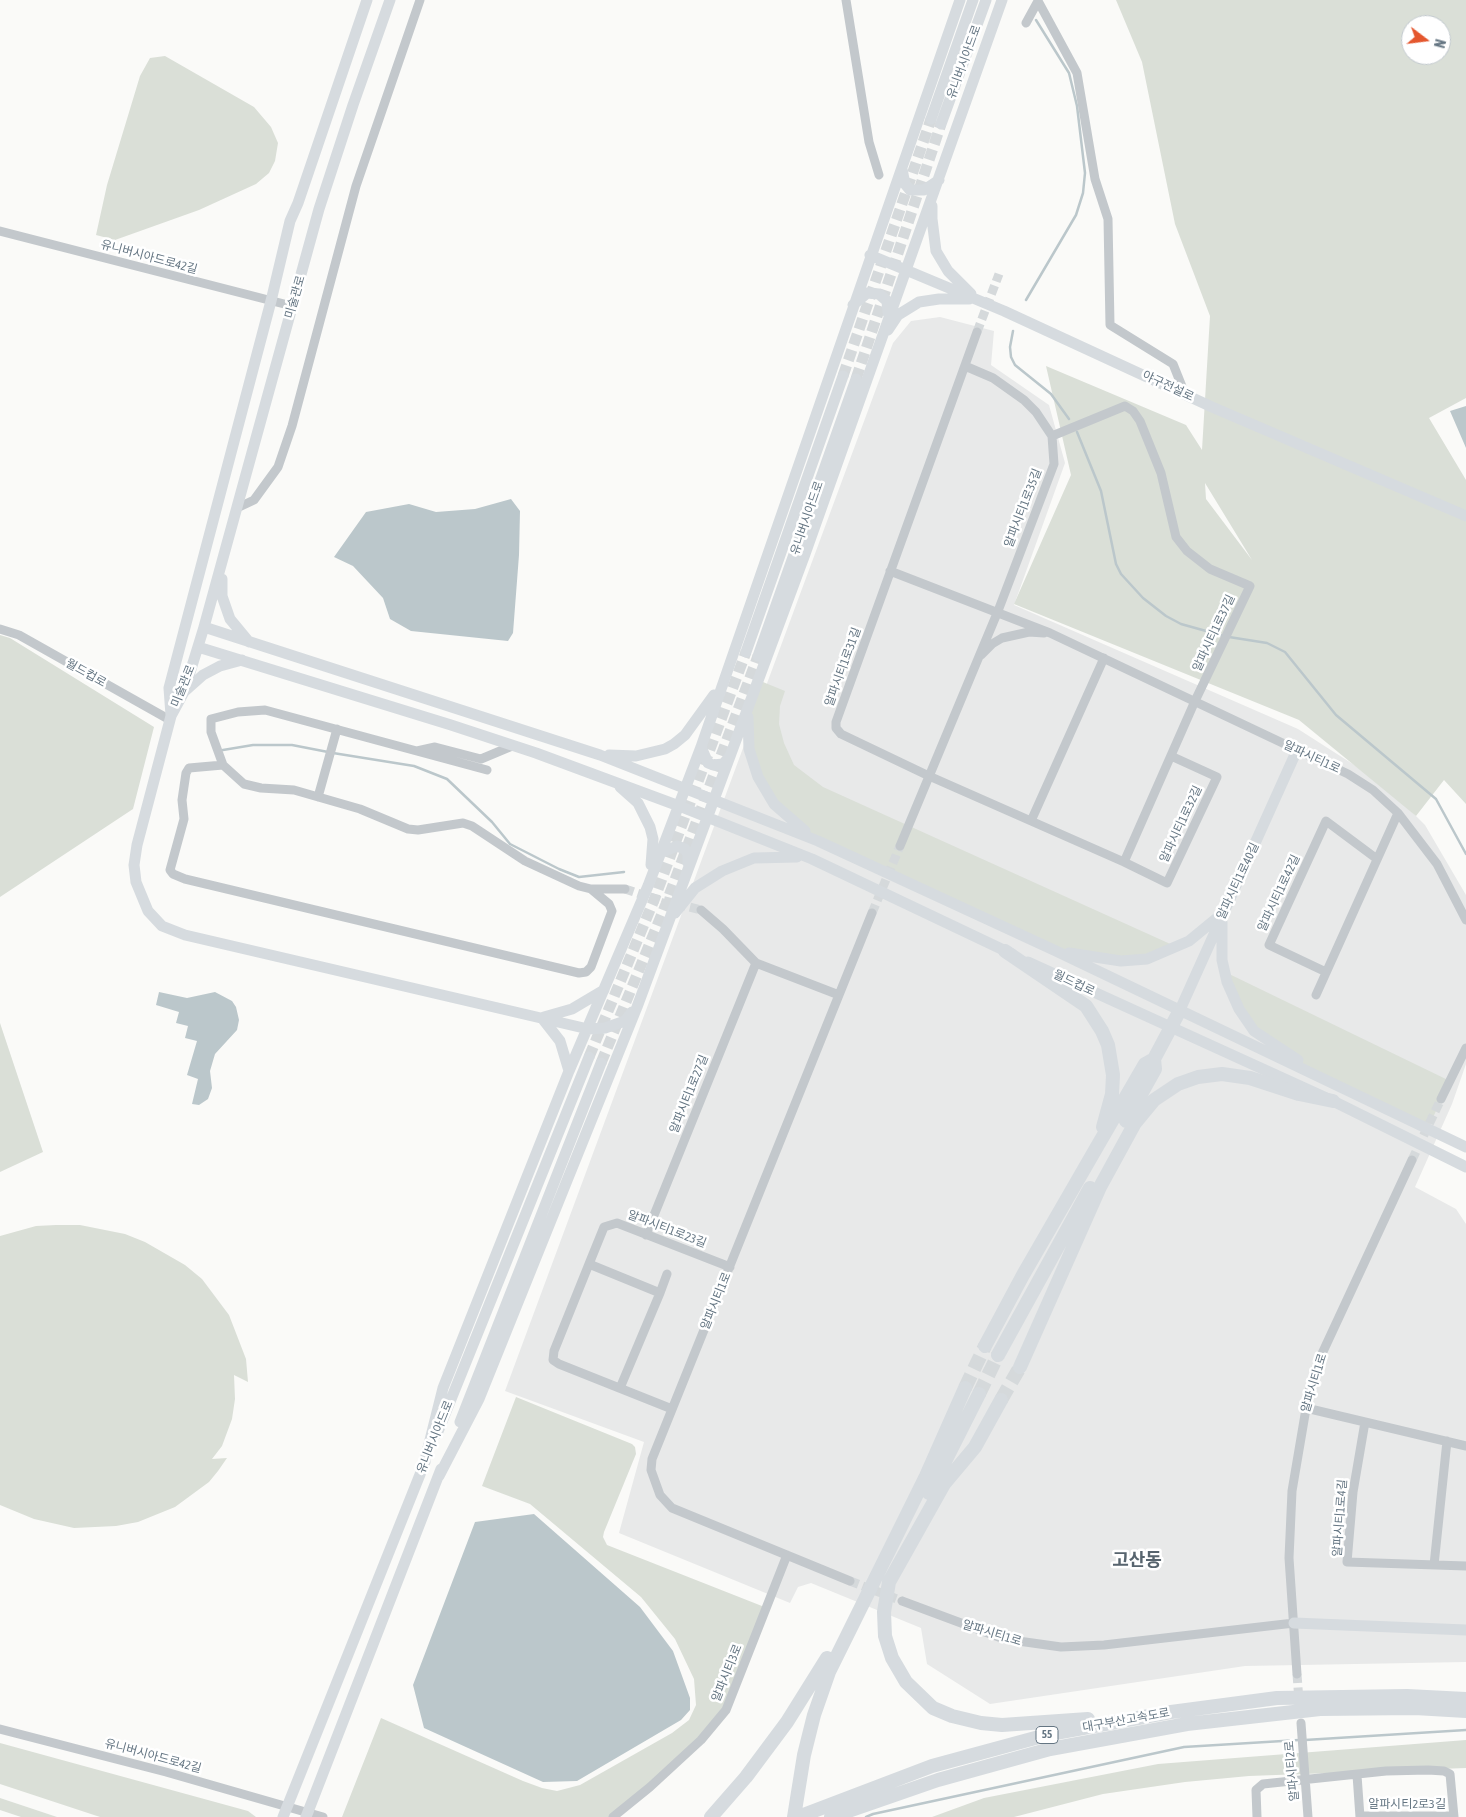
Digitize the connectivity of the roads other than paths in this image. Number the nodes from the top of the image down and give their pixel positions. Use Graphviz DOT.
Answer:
graph roads {
  1 [pos="367,0"];
  2 [pos="390,0"];
  3 [pos="420,0"];
  4 [pos="846,0"];
  5 [pos="960,0"];
  6 [pos="973,0"];
  7 [pos="986,0"];
  8 [pos="1002,0"];
  9 [pos="1026,23"];
  10 [pos="902,168"];
  11 [pos="879,174"];
  12 [pos="939,180"];
  13 [pos="933,194"];
  14 [pos="0,231"];
  15 [pos="870,255"];
  16 [pos="905,269"];
  17 [pos="976,299"];
  18 [pos="271,300"];
  19 [pos="853,305"];
  20 [pos="292,306"];
  21 [pos="888,315"];
  22 [pos="977,332"];
  23 [pos="879,343"];
  24 [pos="965,366"];
  25 [pos="843,376"];
  26 [pos="856,379"];
  27 [pos="1185,394"];
  28 [pos="1052,436"];
  29 [pos="237,508"];
  30 [pos="1466,516"];
  31 [pos="229,536"];
  32 [pos="890,572"];
  33 [pos="998,611"];
  34 [pos="204,628"];
  35 [pos="0,629"];
  36 [pos="1050,633"];
  37 [pos="249,642"];
  38 [pos="198,647"];
  39 [pos="746,652"];
  40 [pos="758,656"];
  41 [pos="1104,658"];
  42 [pos="244,659"];
  43 [pos="978,659"];
  44 [pos="721,685"];
  45 [pos="184,692"];
  46 [pos="753,693"];
  47 [pos="1195,701"];
  48 [pos="170,718"];
  49 [pos="337,729"];
  50 [pos="492,739"];
  51 [pos="512,746"];
  52 [pos="701,747"];
  53 [pos="499,750"];
  54 [pos="1297,750"];
  55 [pos="417,751"];
  56 [pos="600,755"];
  57 [pos="730,756"];
  58 [pos="1171,756"];
  59 [pos="223,765"];
  60 [pos="487,770"];
  61 [pos="929,776"];
  62 [pos="613,781"];
  63 [pos="686,788"];
  64 [pos="318,797"];
  65 [pos="714,799"];
  66 [pos="679,806"];
  67 [pos="1398,813"];
  68 [pos="706,817"];
  69 [pos="1031,821"];
  70 [pos="818,841"];
  71 [pos="900,846"];
  72 [pos="660,854"];
  73 [pos="812,859"];
  74 [pos="1377,859"];
  75 [pos="1124,862"];
  76 [pos="688,864"];
  77 [pos="648,886"];
  78 [pos="591,889"];
  79 [pos="625,889"];
  80 [pos="1224,909"];
  81 [pos="701,910"];
  82 [pos="872,913"];
  83 [pos="1466,920"];
  84 [pos="667,925"];
  85 [pos="1005,951"];
  86 [pos="1056,951"];
  87 [pos="756,964"];
  88 [pos="1326,972"];
  89 [pos="604,989"];
  90 [pos="840,995"];
  91 [pos="1316,995"];
  92 [pos="636,1007"];
  93 [pos="1179,1012"];
  94 [pos="542,1018"];
  95 [pos="1171,1027"];
  96 [pos="588,1029"];
  97 [pos="1466,1048"];
  98 [pos="588,1057"];
  99 [pos="1154,1059"];
  100 [pos="601,1063"];
  101 [pos="569,1071"];
  102 [pos="1326,1079"];
  103 [pos="1442,1099"];
  104 [pos="1333,1101"];
  105 [pos="1098,1145"];
  106 [pos="1466,1146"];
  107 [pos="1412,1160"];
  108 [pos="1466,1167"];
  109 [pos="646,1235"];
  110 [pos="589,1264"];
  111 [pos="730,1267"];
  112 [pos="667,1274"];
  113 [pos="660,1293"];
  114 [pos="986,1346"];
  115 [pos="998,1354"];
  116 [pos="1020,1367"];
  117 [pos="620,1388"];
  118 [pos="965,1388"];
  119 [pos="978,1394"];
  120 [pos="1001,1400"];
  121 [pos="1306,1408"];
  122 [pos="672,1409"];
  123 [pos="1365,1422"];
  124 [pos="1447,1441"];
  125 [pos="1466,1446"];
  126 [pos="422,1468"];
  127 [pos="438,1476"];
  128 [pos="911,1526"];
  129 [pos="787,1555"];
  130 [pos="1434,1565"];
  131 [pos="1466,1566"];
  132 [pos="881,1577"];
  133 [pos="850,1581"];
  134 [pos="902,1601"];
  135 [pos="1294,1623"];
  136 [pos="1466,1630"];
  137 [pos="1297,1674"];
  138 [pos="1466,1699"];
  139 [pos="1466,1711"];
  140 [pos="1170,1712"];
  141 [pos="1301,1723"];
  142 [pos="0,1729"];
  143 [pos="1357,1776"];
  144 [pos="1306,1778"];
  145 [pos="285,1811"];
  146 [pos="828,1811"];
  147 [pos="304,1813"];
  148 [pos="323,1817"];
  149 [pos="613,1817"];
  150 [pos="711,1817"];
  151 [pos="794,1817"];
  152 [pos="798,1817"];
  153 [pos="802,1817"];
  154 [pos="1258,1817"];
  155 [pos="1308,1817"];
  156 [pos="1360,1817"];
  157 [pos="1454,1817"];
  1 -- 18 [label="main road, 미술관로"];
  2 -- 20 [label="main road, 미술관로"];
  3 -- 29 [label="street"];
  4 -- 11 [label="street"];
  5 -- 10 [label="main road"];
  6 -- 7 [label="main road, 유니버시아드로"];
  8 -- 12 [label="main road"];
  9 -- 27 [label="street"];
  10 -- 12 [label="main road"];
  10 -- 15 [label="main road"];
  12 -- 13 [label="main road"];
  13 -- 16 [label="main road"];
  13 -- 17 [label="main road"];
  14 -- 18 [label="street, 유니버시아드로42길"];
  15 -- 16 [label="main road, 야구전설로"];
  15 -- 19 [label="main road"];
  16 -- 17 [label="main road, 야구전설로"];
  16 -- 21 [label="main road"];
  17 -- 23 [label="main road"];
  17 -- 27 [label="main road, 야구전설로"];
  18 -- 20 [label="street, 유니버시아드로42길"];
  18 -- 48 [label="main road, 미술관로"];
  19 -- 21 [label="main road"];
  19 -- 44 [label="main road"];
  20 -- 29 [label="main road, 미술관로"];
  21 -- 23 [label="main road"];
  22 -- 24 [label="street, 알파시티1로31길"];
  23 -- 46 [label="main road"];
  24 -- 28 [label="street, 알파시티1로35길"];
  24 -- 32 [label="street, 알파시티1로31길"];
  25 -- 39 [label="main road, 유니버시아드로"];
  26 -- 40 [label="main road, 유니버시아드로"];
  27 -- 30 [label="main road, 야구전설로"];
  28 -- 33 [label="street, 알파시티1로35길"];
  28 -- 47 [label="street, 알파시티1로37길"];
  29 -- 31 [label="main road, 미술관로"];
  31 -- 34 [label="main road, 미술관로"];
  31 -- 37 [label="main road"];
  32 -- 33 [label="street"];
  32 -- 61 [label="street, 알파시티1로31길"];
  33 -- 36 [label="street, 알파시티1로"];
  33 -- 43 [label="street"];
  34 -- 37 [label="main road"];
  34 -- 38 [label="main road, 미술관로"];
  35 -- 48 [label="street, 월드컵로"];
  36 -- 41 [label="street, 알파시티1로"];
  36 -- 43 [label="street"];
  37 -- 56 [label="main road"];
  38 -- 42 [label="main road, 월드컵로"];
  38 -- 45 [label="main road, 미술관로"];
  41 -- 47 [label="street, 알파시티1로"];
  41 -- 69 [label="street"];
  42 -- 45 [label="main road"];
  42 -- 50 [label="main road, 월드컵로"];
  43 -- 61 [label="street"];
  44 -- 52 [label="main road"];
  44 -- 56 [label="main road"];
  45 -- 48 [label="main road, 미술관로"];
  46 -- 57 [label="main road"];
  46 -- 70 [label="main road"];
  47 -- 54 [label="street, 알파시티1로"];
  47 -- 58 [label="street"];
  48 -- 94 [label="main road"];
  49 -- 55 [label="street"];
  49 -- 59 [label="street"];
  49 -- 64 [label="street"];
  50 -- 51 [label="main road, 월드컵로"];
  50 -- 53 [label="street"];
  51 -- 53 [label="street"];
  51 -- 62 [label="main road, 월드컵로"];
  52 -- 57 [label="main road"];
  52 -- 63 [label="main road"];
  53 -- 55 [label="street"];
  54 -- 67 [label="street, 알파시티1로"];
  54 -- 80 [label="main road, 알파시티1로40길"];
  55 -- 60 [label="street"];
  56 -- 63 [label="main road, 월드컵로"];
  57 -- 65 [label="main road"];
  58 -- 75 [label="street"];
  58 -- 75 [label="street, 알파시티1로32길"];
  59 -- 64 [label="street"];
  59 -- 78 [label="street"];
  61 -- 69 [label="street, 알파시티1로32길"];
  61 -- 71 [label="street"];
  62 -- 66 [label="main road, 월드컵로"];
  62 -- 77 [label="main road"];
  63 -- 65 [label="main road, 월드컵로"];
  63 -- 66 [label="main road"];
  64 -- 78 [label="street"];
  65 -- 68 [label="main road"];
  65 -- 70 [label="main road, 월드컵로"];
  66 -- 68 [label="main road, 월드컵로"];
  66 -- 72 [label="main road"];
  67 -- 74 [label="street"];
  67 -- 83 [label="street, 알파시티1로"];
  68 -- 73 [label="main road, 월드컵로"];
  68 -- 76 [label="main road"];
  69 -- 75 [label="street, 알파시티1로32길"];
  70 -- 86 [label="main road, 월드컵로"];
  72 -- 76 [label="main road"];
  72 -- 77 [label="main road"];
  73 -- 84 [label="main road"];
  73 -- 85 [label="main road, 월드컵로"];
  74 -- 88 [label="street"];
  74 -- 88 [label="street, 알파시티1로42길"];
  76 -- 84 [label="main road"];
  77 -- 89 [label="main road"];
  78 -- 79 [label="street"];
  80 -- 86 [label="main road"];
  80 -- 93 [label="main road, 알파시티1로40길"];
  80 -- 102 [label="main road"];
  81 -- 87 [label="street"];
  82 -- 90 [label="street, 알파시티1로"];
  84 -- 92 [label="main road"];
  85 -- 95 [label="main road, 월드컵로"];
  85 -- 105 [label="highway"];
  86 -- 93 [label="main road, 월드컵로"];
  87 -- 90 [label="street"];
  87 -- 109 [label="street, 알파시티1로27길"];
  88 -- 91 [label="street"];
  89 -- 94 [label="main road"];
  89 -- 96 [label="main road"];
  90 -- 111 [label="street, 알파시티1로"];
  92 -- 96 [label="main road"];
  92 -- 127 [label="main road"];
  93 -- 95 [label="highway"];
  93 -- 102 [label="main road, 월드컵로"];
  94 -- 96 [label="main road"];
  94 -- 101 [label="main road"];
  95 -- 99 [label="highway"];
  95 -- 104 [label="main road, 월드컵로"];
  96 -- 101 [label="main road"];
  97 -- 103 [label="street"];
  98 -- 126 [label="main road, 유니버시아드로"];
  99 -- 105 [label="highway"];
  99 -- 115 [label="highway"];
  100 -- 127 [label="main road, 유니버시아드로"];
  101 -- 126 [label="main road"];
  102 -- 106 [label="main road, 월드컵로"];
  104 -- 108 [label="main road, 월드컵로"];
  104 -- 116 [label="highway"];
  105 -- 114 [label="highway"];
  107 -- 121 [label="street, 알파시티1로"];
  109 -- 110 [label="street, 알파시티1로23길"];
  109 -- 111 [label="street, 알파시티1로23길"];
  110 -- 113 [label="street"];
  110 -- 117 [label="street, 알파시티1로23길"];
  111 -- 122 [label="street, 알파시티1로"];
  112 -- 113 [label="street"];
  113 -- 117 [label="street"];
  117 -- 122 [label="street, 알파시티1로23길"];
  118 -- 128 [label="highway"];
  119 -- 128 [label="highway"];
  120 -- 128 [label="highway"];
  121 -- 123 [label="street"];
  121 -- 135 [label="street, 알파시티1로"];
  122 -- 129 [label="street, 알파시티1로"];
  123 -- 124 [label="street"];
  123 -- 130 [label="street, 알파시티1로4길"];
  124 -- 125 [label="street"];
  124 -- 130 [label="street"];
  126 -- 145 [label="main road, 유니버시아드로"];
  127 -- 147 [label="main road, 유니버시아드로"];
  128 -- 132 [label="highway"];
  129 -- 133 [label="street, 알파시티1로"];
  129 -- 149 [label="street, 알파시티3로"];
  130 -- 131 [label="street, 알파시티1로4길"];
  132 -- 140 [label="highway"];
  132 -- 150 [label="highway"];
  132 -- 151 [label="highway"];
  132 -- 153 [label="highway"];
  134 -- 135 [label="street, 알파시티1로"];
  135 -- 136 [label="main road, 알파시티1로"];
  135 -- 137 [label="street"];
  138 -- 140 [label="highway, 대구부산고속도로 / 55"];
  139 -- 146 [label="highway, 대구부산고속도로 / 55"];
  140 -- 146 [label="highway, 대구부산고속도로 / 55"];
  141 -- 144 [label="street, 알파시티2로"];
  142 -- 145 [label="street, 유니버시아드로42길"];
  143 -- 144 [label="street, 알파시티2로3길"];
  143 -- 156 [label="street, 알파시티2로3길"];
  143 -- 157 [label="street, 알파시티2로3길"];
  144 -- 154 [label="street, 알파시티2로3길"];
  144 -- 155 [label="street, 알파시티2로"];
  145 -- 147 [label="street, 유니버시아드로42길"];
  146 -- 152 [label="highway, 대구부산고속도로 / 55"];
  147 -- 148 [label="street, 유니버시아드로42길"];
  156 -- 157 [label="street, 알파시티2로3길"];
}
